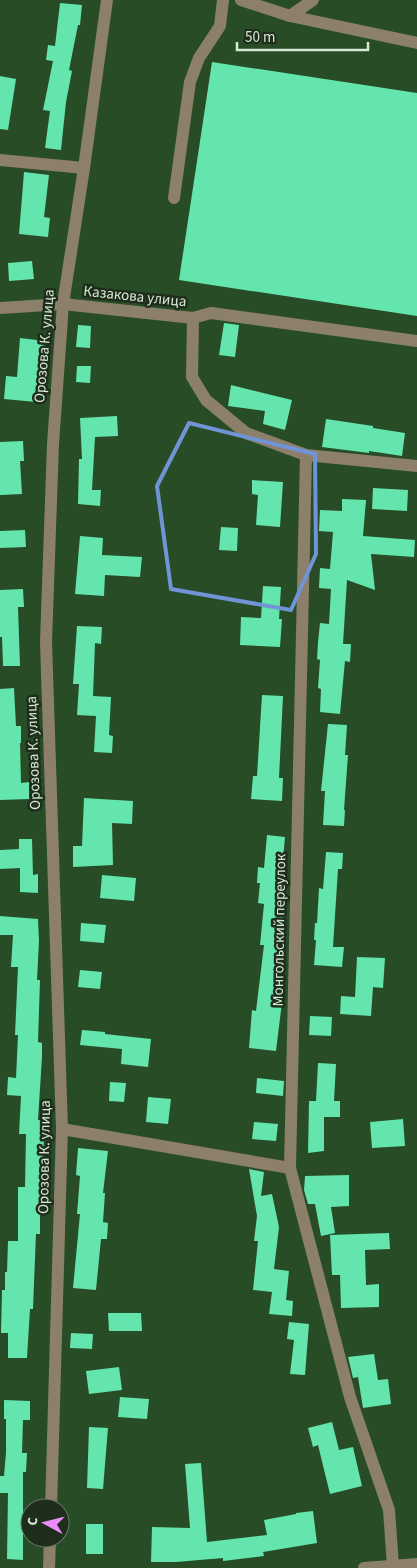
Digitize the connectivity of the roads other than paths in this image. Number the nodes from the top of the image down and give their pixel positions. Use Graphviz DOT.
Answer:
graph roads {
  1 [pos="107,0"];
  2 [pos="223,0"];
  3 [pos="241,0"];
  4 [pos="313,0"];
  5 [pos="290,16"];
  6 [pos="417,43"];
  7 [pos="0,160"];
  8 [pos="84,168"];
  9 [pos="174,198"];
  10 [pos="62,304"];
  11 [pos="0,308"];
  12 [pos="193,318"];
  13 [pos="417,341"];
  14 [pos="306,455"];
  15 [pos="417,466"];
  16 [pos="62,1129"];
  17 [pos="290,1168"];
  18 [pos="51,1498"];
  19 [pos="50,1548"];
  20 [pos="415,1565"];
  21 [pos="393,1566"];
  22 [pos="49,1568"];
  23 [pos="364,1568"];
  1 -- 8 [label="street, Орозова К. улица"];
  2 -- 9 [label="street"];
  3 -- 5 [label="street"];
  4 -- 5 [label="street"];
  5 -- 6 [label="street"];
  7 -- 8 [label="street"];
  8 -- 10 [label="street, Орозова К. улица"];
  10 -- 11 [label="street, Казакова улица"];
  10 -- 12 [label="street, Казакова улица"];
  10 -- 16 [label="street, Орозова К. улица"];
  12 -- 13 [label="street"];
  12 -- 14 [label="street, Казакова улица"];
  14 -- 15 [label="street, Казакова улица"];
  14 -- 17 [label="street, Монгольский переулок"];
  16 -- 17 [label="street"];
  16 -- 18 [label="street, Орозова К. улица"];
  17 -- 21 [label="street, Монгольский переулок"];
  19 -- 22 [label="street"];
  20 -- 21 [label="street"];
  21 -- 23 [label="street"];
}
